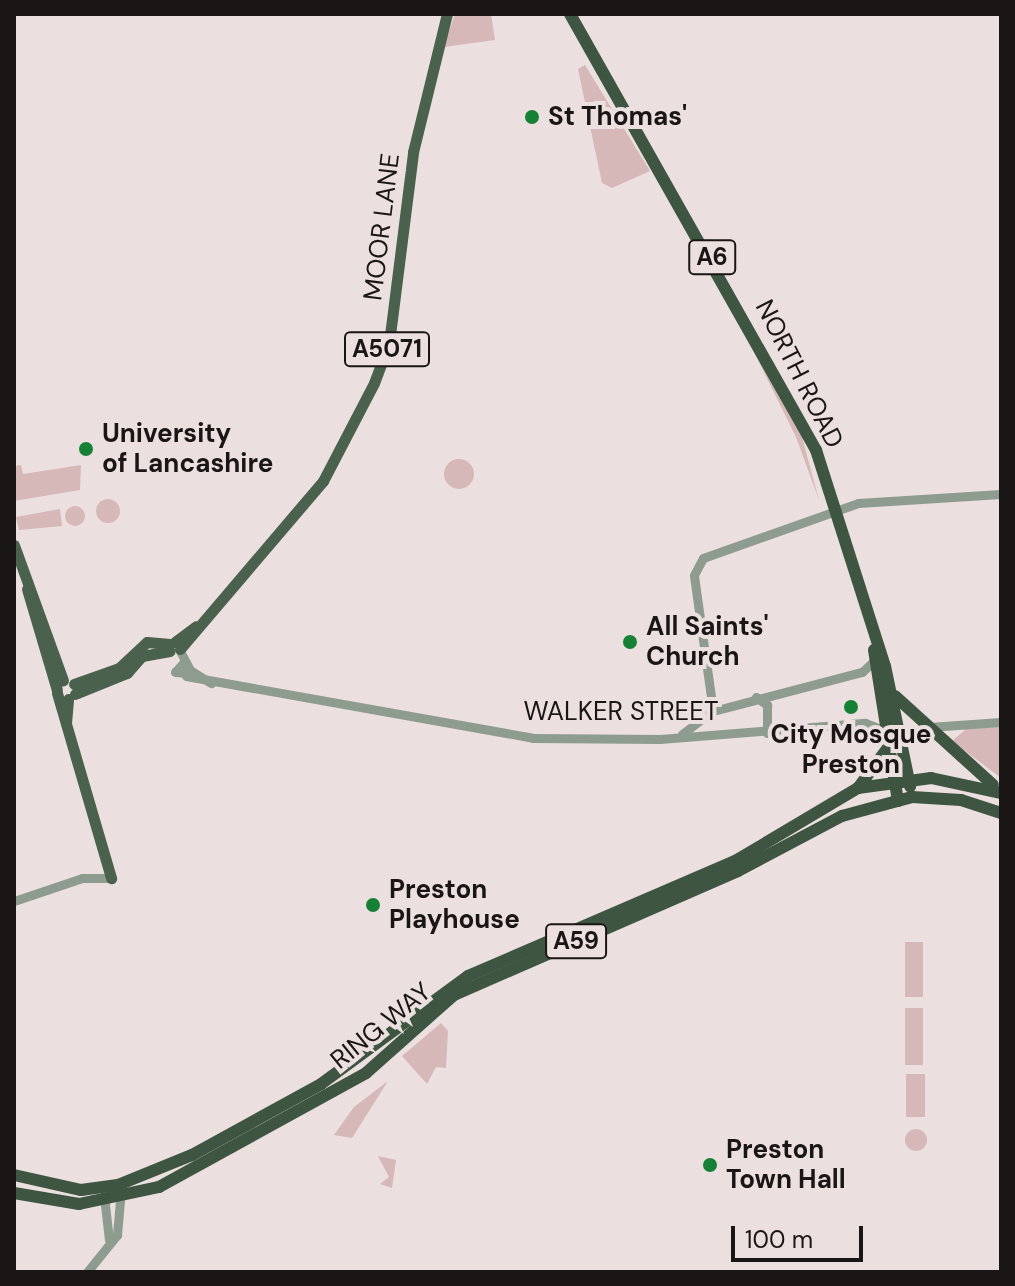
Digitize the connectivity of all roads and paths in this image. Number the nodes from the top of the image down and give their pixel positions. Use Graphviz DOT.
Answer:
graph roads {
  1 [pos="447,14"];
  2 [pos="570,14"];
  3 [pos="1001,494"];
  4 [pos="838,508"];
  5 [pos="14,545"];
  6 [pos="874,654"];
  7 [pos="179,656"];
  8 [pos="66,690"];
  9 [pos="715,693"];
  10 [pos="893,694"];
  11 [pos="756,697"];
  12 [pos="733,704"];
  13 [pos="709,715"];
  14 [pos="1001,722"];
  15 [pos="921,725"];
  16 [pos="946,725"];
  17 [pos="767,733"];
  18 [pos="716,735"];
  19 [pos="671,738"];
  20 [pos="889,738"];
  21 [pos="940,744"];
  22 [pos="902,779"];
  23 [pos="858,788"];
  24 [pos="1001,792"];
  25 [pos="912,797"];
  26 [pos="898,801"];
  27 [pos="1001,813"];
  28 [pos="111,878"];
  29 [pos="666,898"];
  30 [pos="14,901"];
  31 [pos="14,1175"];
  32 [pos="118,1185"];
  33 [pos="103,1187"];
  34 [pos="14,1193"];
  35 [pos="120,1200"];
  36 [pos="105,1203"];
  37 [pos="109,1240"];
  38 [pos="87,1272"];
  1 -- 7 [label="main road, MOOR LANE / A5071"];
  2 -- 4 [label="highway, NORTH ROAD / A6"];
  3 -- 4 [label="street"];
  4 -- 6 [label="highway, NORTH ROAD / A6"];
  4 -- 9 [label="street"];
  5 -- 8 [label="main road"];
  6 -- 10 [label="highway, NORTH ROAD / A6"];
  6 -- 11 [label="street"];
  6 -- 20 [label="highway, NORTH ROAD / A6"];
  7 -- 8 [label="main road"];
  7 -- 19 [label="street, WALKER STREET"];
  8 -- 28 [label="main road"];
  9 -- 12 [label="street"];
  9 -- 13 [label="street"];
  10 -- 15 [label="highway"];
  10 -- 22 [label="highway, NORTH ROAD / A6"];
  11 -- 12 [label="street"];
  11 -- 17 [label="street"];
  12 -- 13 [label="street"];
  13 -- 18 [label="street"];
  13 -- 19 [label="street"];
  14 -- 16 [label="street"];
  15 -- 16 [label="street"];
  15 -- 21 [label="highway"];
  16 -- 21 [label="street"];
  17 -- 18 [label="street, WALKER STREET"];
  17 -- 20 [label="street, WALKER STREET"];
  18 -- 19 [label="street, WALKER STREET"];
  20 -- 22 [label="highway, NORTH ROAD / A6"];
  20 -- 23 [label="highway, RING WAY / A59"];
  21 -- 24 [label="highway"];
  22 -- 23 [label="highway, RING WAY / A59"];
  22 -- 24 [label="highway, RING WAY / A59"];
  22 -- 25 [label="highway, A6"];
  22 -- 26 [label="highway, A6"];
  23 -- 29 [label="highway, RING WAY / A59"];
  25 -- 26 [label="highway, RING WAY / A59"];
  25 -- 27 [label="highway, RING WAY / A59"];
  26 -- 29 [label="highway, RING WAY / A59"];
  28 -- 30 [label="street"];
  29 -- 32 [label="highway, RING WAY / A59"];
  29 -- 35 [label="highway, RING WAY / A59"];
  31 -- 33 [label="highway, RING WAY / A59"];
  32 -- 33 [label="highway, RING WAY / A59"];
  32 -- 35 [label="highway"];
  33 -- 36 [label="street"];
  34 -- 36 [label="highway, RING WAY / A59"];
  35 -- 36 [label="highway, RING WAY / A59"];
  35 -- 37 [label="street"];
  36 -- 37 [label="street"];
  37 -- 38 [label="street"];
}
